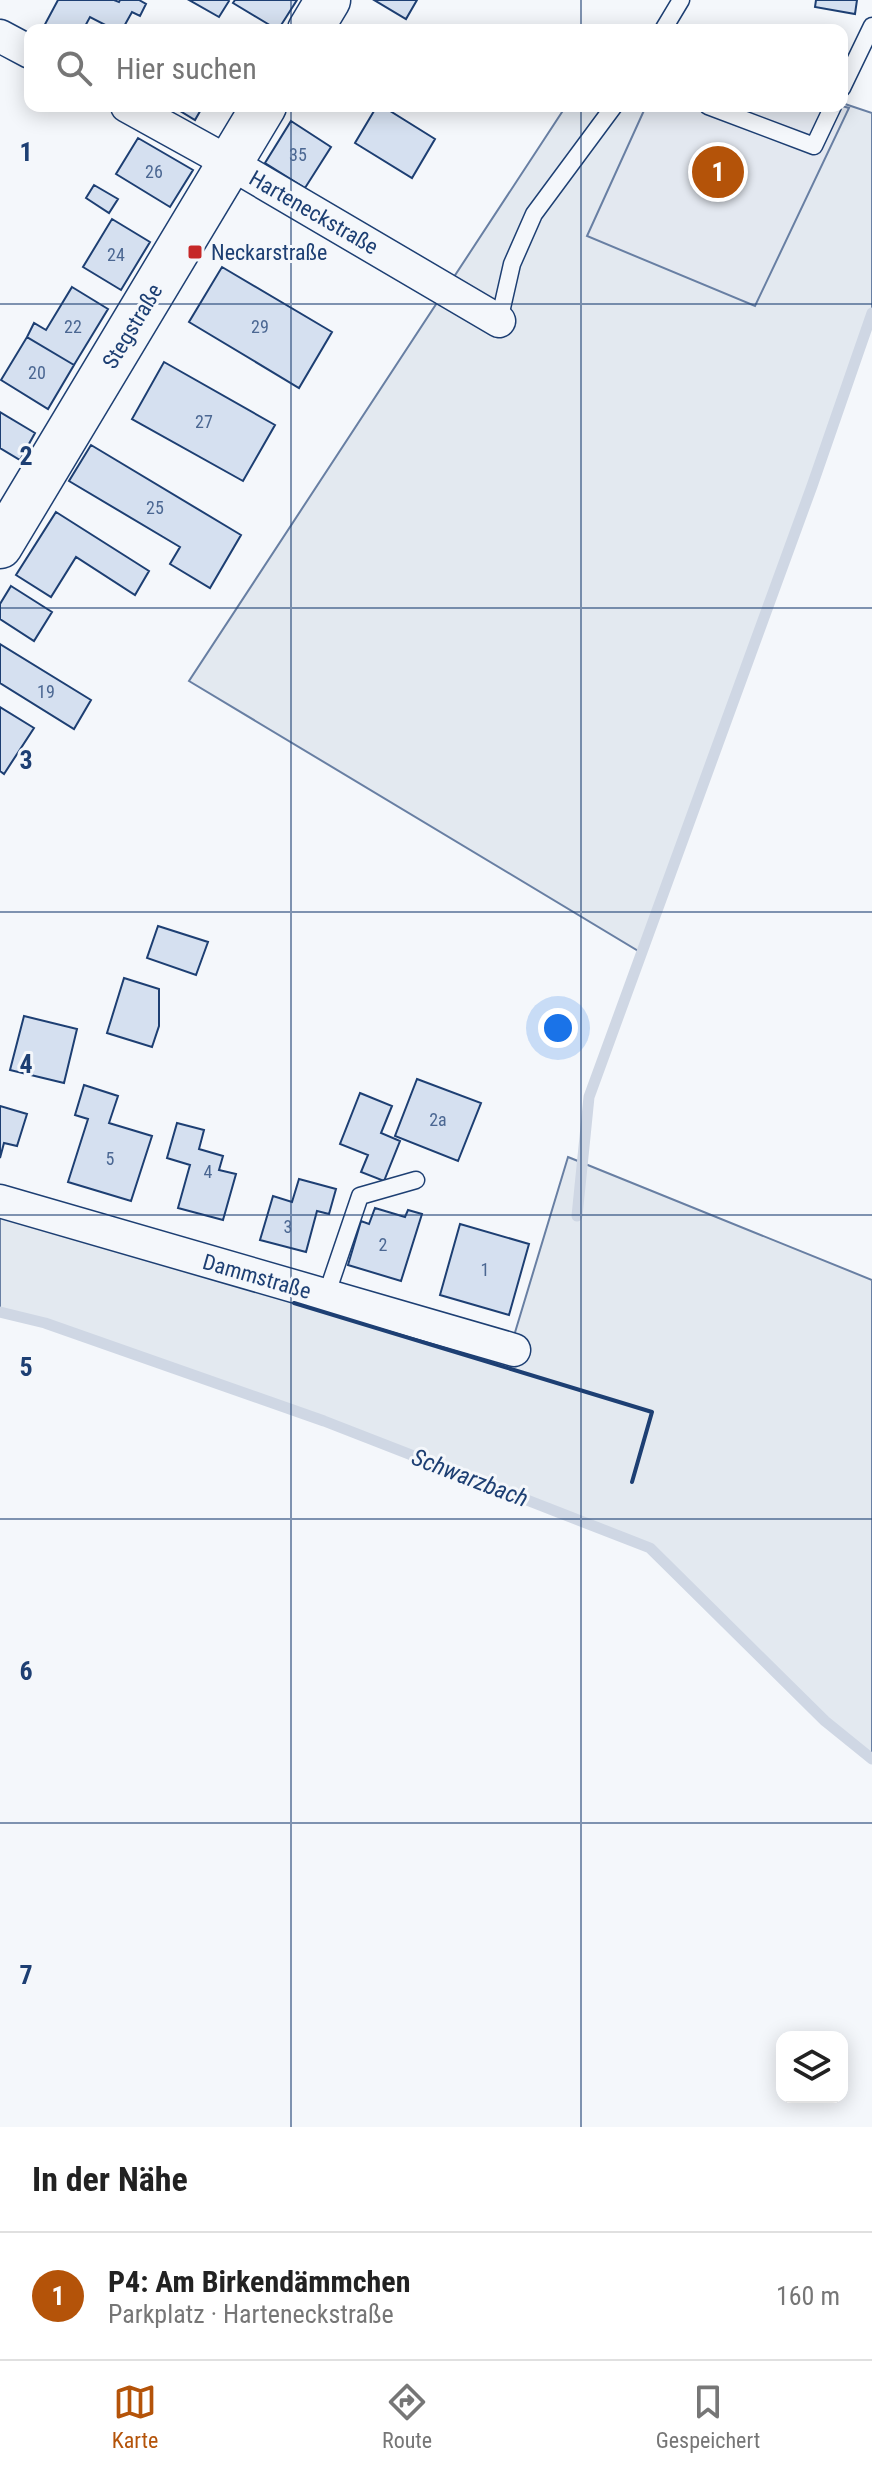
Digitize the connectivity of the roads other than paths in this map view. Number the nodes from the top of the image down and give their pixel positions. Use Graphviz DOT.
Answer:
graph roads {
  1 [pos="328,0"];
  2 [pos="681,0"];
  3 [pos="314,24"];
  4 [pos="667,24"];
  5 [pos="872,26"];
  6 [pos="0,36"];
  7 [pos="24,49"];
  8 [pos="848,76"];
  9 [pos="138,112"];
  10 [pos="260,112"];
  11 [pos="610,112"];
  12 [pos="724,112"];
  13 [pos="830,112"];
  14 [pos="230,163"];
  15 [pos="499,321"];
  16 [pos="0,546"];
  17 [pos="416,1180"];
  18 [pos="0,1201"];
  19 [pos="326,1296"];
  20 [pos="514,1350"];
  1 -- 3 [label="main road"];
  2 -- 4 [label="lane"];
  5 -- 8 [label="lane"];
  6 -- 7 [label="street"];
  9 -- 14 [label="street, Harteneckstraße"];
  10 -- 14 [label="main road, Stegstraße"];
  11 -- 15 [label="lane"];
  12 -- 13 [label="lane"];
  14 -- 15 [label="street, Harteneckstraße"];
  14 -- 16 [label="main road, Stegstraße"];
  17 -- 19 [label="lane"];
  18 -- 19 [label="street, Dammstraße"];
  19 -- 20 [label="street, Dammstraße"];
}
